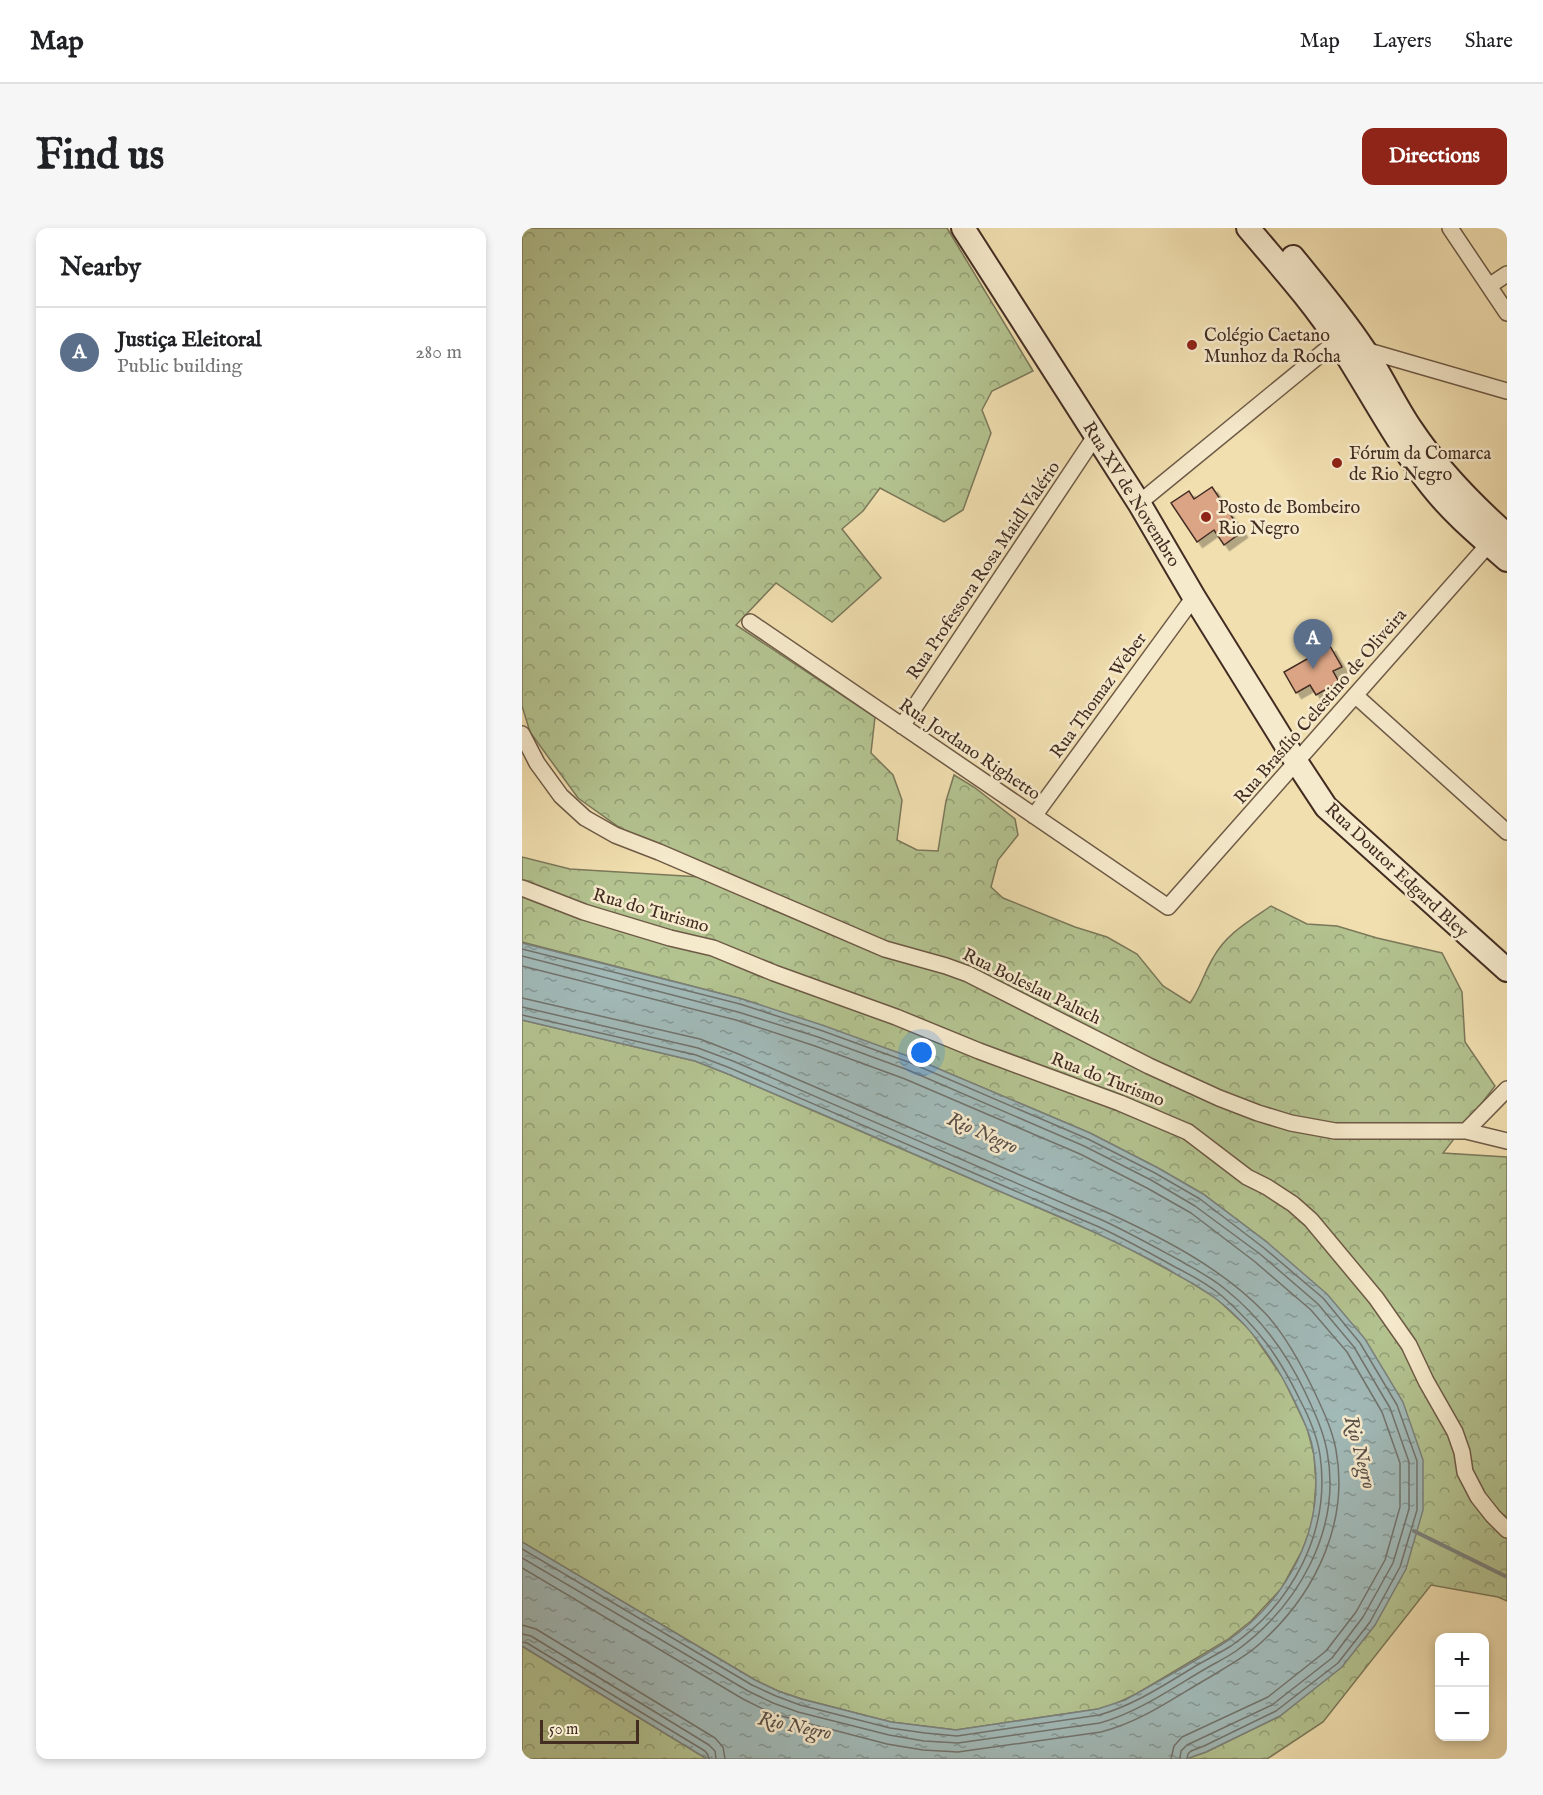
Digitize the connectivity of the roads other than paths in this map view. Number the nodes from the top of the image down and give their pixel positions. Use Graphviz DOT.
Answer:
graph roads {
  1 [pos="963,228"];
  2 [pos="1248,228"];
  3 [pos="1268,228"];
  4 [pos="1450,228"];
  5 [pos="1507,274"];
  6 [pos="1489,286"];
  7 [pos="1507,313"];
  8 [pos="1352,341"];
  9 [pos="1507,391"];
  10 [pos="1096,435"];
  11 [pos="1139,503"];
  12 [pos="1499,537"];
  13 [pos="1507,560"];
  14 [pos="1194,597"];
  15 [pos="750,622"];
  16 [pos="1356,696"];
  17 [pos="902,726"];
  18 [pos="522,734"];
  19 [pos="1297,763"];
  20 [pos="1034,816"];
  21 [pos="1507,832"];
  22 [pos="522,888"];
  23 [pos="1168,907"];
  24 [pos="1507,970"];
  25 [pos="1507,1089"];
  26 [pos="1466,1131"];
  27 [pos="1507,1141"];
  28 [pos="1507,1530"];
  1 -- 10 [label="street, Rua XV de Novembro"];
  2 -- 8 [label="street"];
  3 -- 8 [label="street"];
  4 -- 6 [label="street"];
  5 -- 6 [label="street"];
  6 -- 7 [label="street"];
  8 -- 9 [label="street"];
  8 -- 11 [label="street"];
  8 -- 12 [label="street"];
  10 -- 11 [label="street, Rua XV de Novembro"];
  10 -- 17 [label="street, Rua Professora Rosa Maidl Valério"];
  11 -- 14 [label="street, Rua XV de Novembro"];
  12 -- 13 [label="street"];
  12 -- 16 [label="street, Rua Brasílio Celestino de Oliveira"];
  14 -- 19 [label="street, Rua XV de Novembro"];
  14 -- 20 [label="street, Rua Thomaz Weber"];
  15 -- 17 [label="street, Rua Jordano Righetto"];
  16 -- 19 [label="street, Rua Brasílio Celestino de Oliveira"];
  16 -- 21 [label="street"];
  17 -- 20 [label="street, Rua Jordano Righetto"];
  18 -- 26 [label="street, Rua Boleslau Paluch"];
  19 -- 23 [label="street, Rua Brasílio Celestino de Oliveira"];
  19 -- 24 [label="street, Rua Doutor Edgard Bley"];
  20 -- 23 [label="street, Rua Jordano Righetto"];
  22 -- 28 [label="street, Rua do Turismo"];
  25 -- 26 [label="street"];
  26 -- 27 [label="street, Rua Boleslau Paluch"];
}
